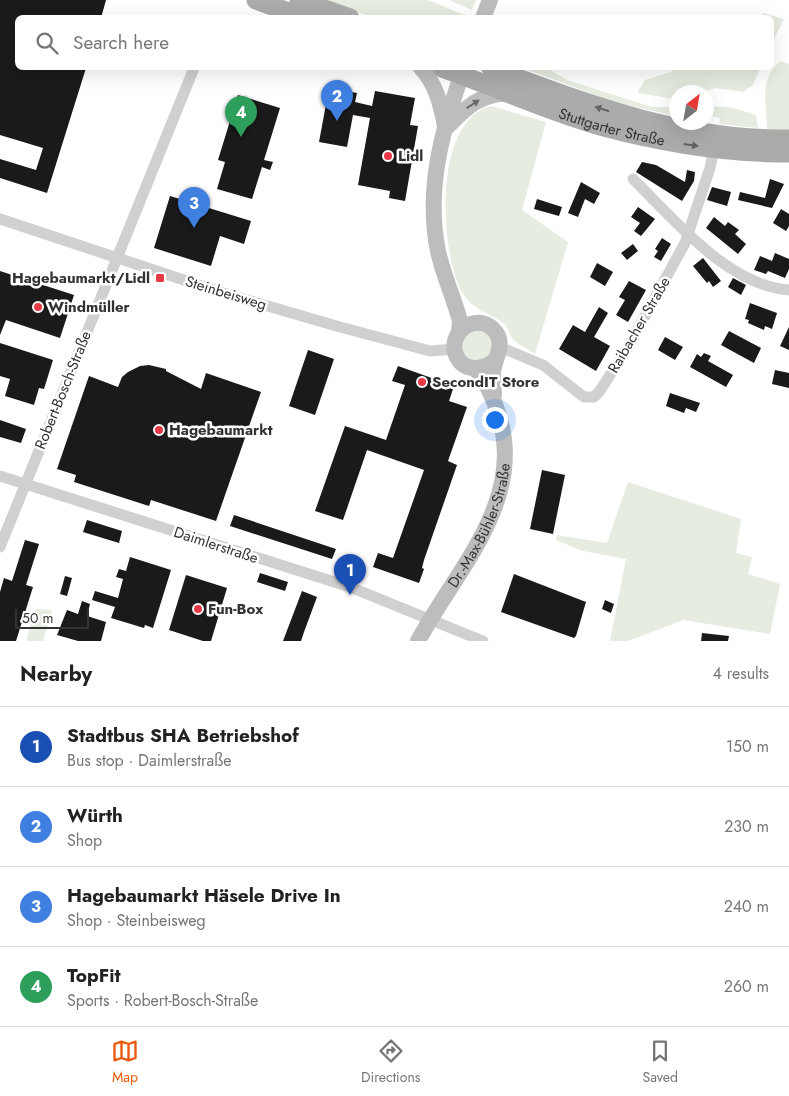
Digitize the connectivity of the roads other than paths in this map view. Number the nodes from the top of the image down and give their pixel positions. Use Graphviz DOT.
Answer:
graph roads {
  1 [pos="256,0"];
  2 [pos="299,0"];
  3 [pos="297,15"];
  4 [pos="342,15"];
  5 [pos="193,70"];
  6 [pos="421,70"];
  7 [pos="495,70"];
  8 [pos="463,71"];
  9 [pos="511,79"];
  10 [pos="445,128"];
  11 [pos="789,139"];
  12 [pos="714,148"];
  13 [pos="789,153"];
  14 [pos="633,179"];
  15 [pos="0,219"];
  16 [pos="688,232"];
  17 [pos="117,258"];
  18 [pos="789,290"];
  19 [pos="453,296"];
  20 [pos="484,324"];
  21 [pos="459,332"];
  22 [pos="455,350"];
  23 [pos="498,354"];
  24 [pos="475,368"];
  25 [pos="494,400"];
  26 [pos="0,476"];
  27 [pos="25,484"];
  28 [pos="0,547"];
  29 [pos="430,619"];
  30 [pos="418,641"];
  31 [pos="483,641"];
  1 -- 3 [label="main road"];
  2 -- 4 [label="main road"];
  5 -- 17 [label="street, Robert-Bosch-Straße"];
  6 -- 10 [label="street"];
  7 -- 9 [label="main road, Stuttgarter Straße"];
  8 -- 9 [label="main road, Stuttgarter Straße"];
  8 -- 10 [label="street"];
  10 -- 9 [label="street, one-way"];
  11 -- 9 [label="main road, Stuttgarter Straße, one-way"];
  9 -- 12 [label="main road, Stuttgarter Straße, one-way"];
  10 -- 19 [label="street"];
  12 -- 13 [label="main road, Stuttgarter Straße"];
  12 -- 16 [label="street, Raibacher Straße"];
  14 -- 16 [label="street"];
  15 -- 17 [label="street, Steinbeisweg"];
  16 -- 18 [label="street"];
  16 -- 23 [label="street, Raibacher Straße"];
  17 -- 22 [label="street, Steinbeisweg"];
  17 -- 27 [label="street, Robert-Bosch-Straße"];
  19 -- 20 [label="street"];
  19 -- 21 [label="street"];
  20 -- 21 [label="street"];
  20 -- 23 [label="street"];
  21 -- 22 [label="street"];
  22 -- 24 [label="street"];
  23 -- 24 [label="street"];
  23 -- 25 [label="street, Dr.-Max-Bühler-Straße"];
  24 -- 25 [label="street, Dr.-Max-Bühler-Straße"];
  25 -- 29 [label="street, Dr.-Max-Bühler-Straße"];
  26 -- 27 [label="street, Daimlerstraße"];
  27 -- 28 [label="street, Robert-Bosch-Straße"];
  27 -- 29 [label="street, Daimlerstraße"];
  29 -- 30 [label="street, Dr.-Max-Bühler-Straße"];
  29 -- 31 [label="street, Daimlerstraße"];
}
